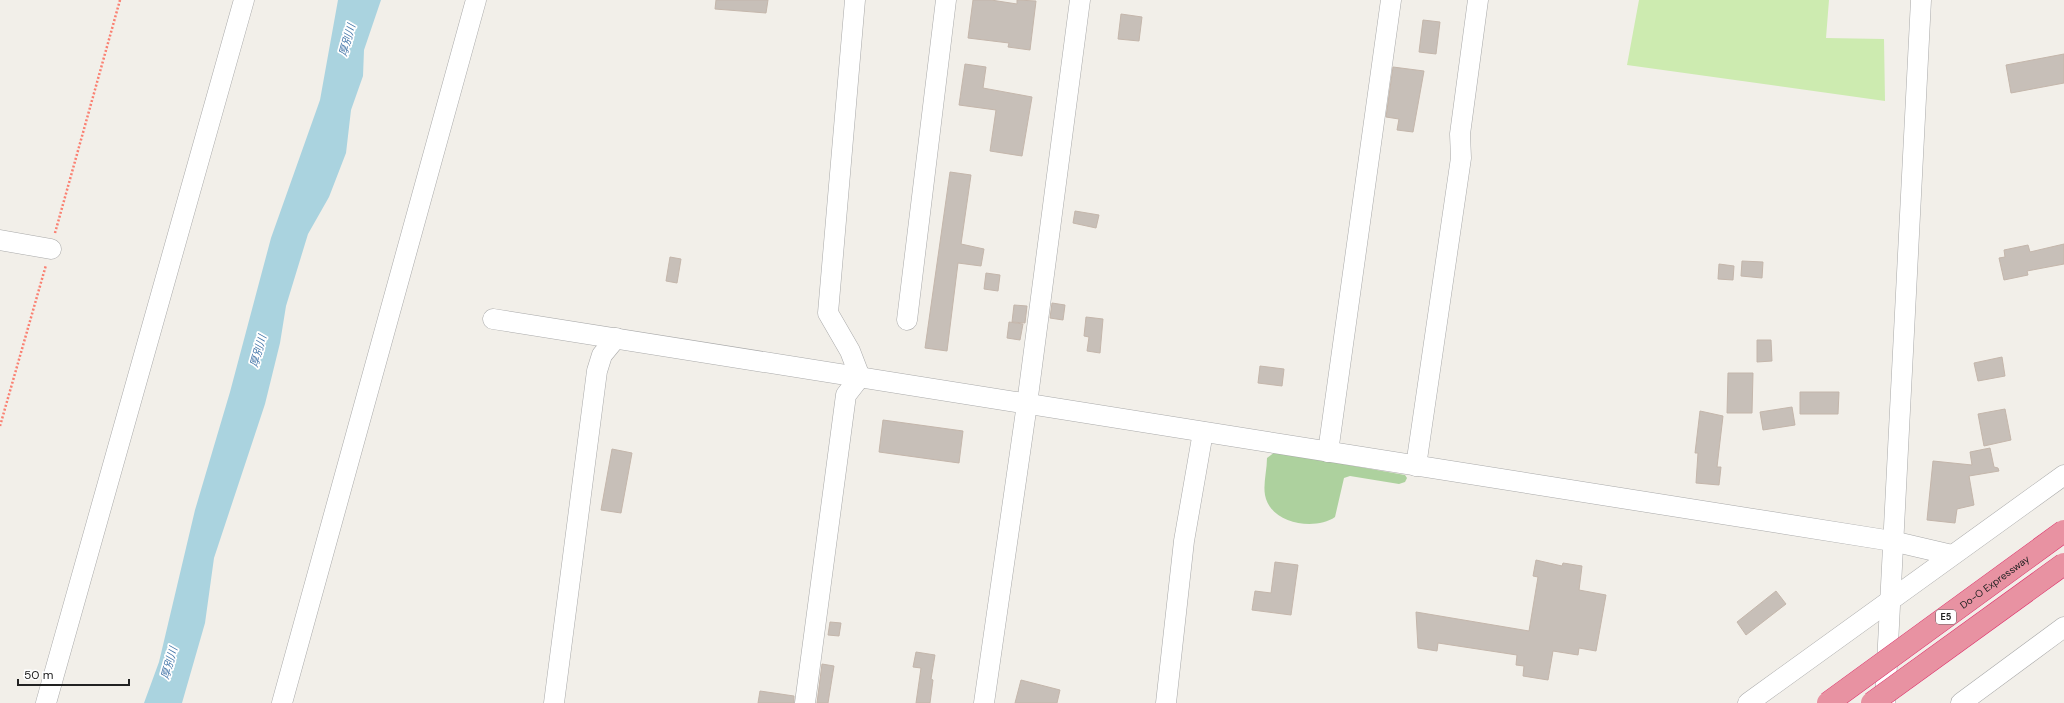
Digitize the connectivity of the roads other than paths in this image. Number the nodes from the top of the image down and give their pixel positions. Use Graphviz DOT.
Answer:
graph roads {
  1 [pos="244,0"];
  2 [pos="476,0"];
  3 [pos="855,0"];
  4 [pos="946,0"];
  5 [pos="1080,0"];
  6 [pos="1391,0"];
  7 [pos="1478,0"];
  8 [pos="1921,0"];
  9 [pos="0,240"];
  10 [pos="51,249"];
  11 [pos="493,319"];
  12 [pos="907,320"];
  13 [pos="616,338"];
  14 [pos="860,377"];
  15 [pos="1027,404"];
  16 [pos="1203,432"];
  17 [pos="1328,452"];
  18 [pos="1416,466"];
  19 [pos="2064,474"];
  20 [pos="2064,531"];
  21 [pos="1892,541"];
  22 [pos="1952,554"];
  23 [pos="2064,564"];
  24 [pos="1890,601"];
  25 [pos="2064,627"];
  26 [pos="46,703"];
  27 [pos="282,703"];
  28 [pos="554,703"];
  29 [pos="804,703"];
  30 [pos="984,703"];
  31 [pos="1166,703"];
  32 [pos="1748,703"];
  33 [pos="1828,703"];
  34 [pos="1872,703"];
  35 [pos="1885,703"];
  36 [pos="1961,703"];
  1 -- 26 [label="street"];
  2 -- 27 [label="street"];
  3 -- 14 [label="street"];
  4 -- 12 [label="street"];
  5 -- 15 [label="street"];
  6 -- 17 [label="street"];
  7 -- 18 [label="street"];
  8 -- 21 [label="street"];
  9 -- 10 [label="street"];
  11 -- 13 [label="street"];
  13 -- 14 [label="street"];
  13 -- 28 [label="street"];
  14 -- 15 [label="street"];
  14 -- 29 [label="street"];
  15 -- 16 [label="street"];
  15 -- 30 [label="street"];
  16 -- 17 [label="street"];
  16 -- 31 [label="street"];
  17 -- 18 [label="street"];
  18 -- 21 [label="street"];
  19 -- 22 [label="street"];
  20 -- 33 [label="highway, Do-O Expressway / E5, bridge"];
  21 -- 22 [label="street"];
  21 -- 24 [label="street"];
  22 -- 24 [label="street"];
  23 -- 34 [label="highway, E5, bridge"];
  24 -- 32 [label="street"];
  24 -- 35 [label="street"];
  25 -- 36 [label="street"];
}
